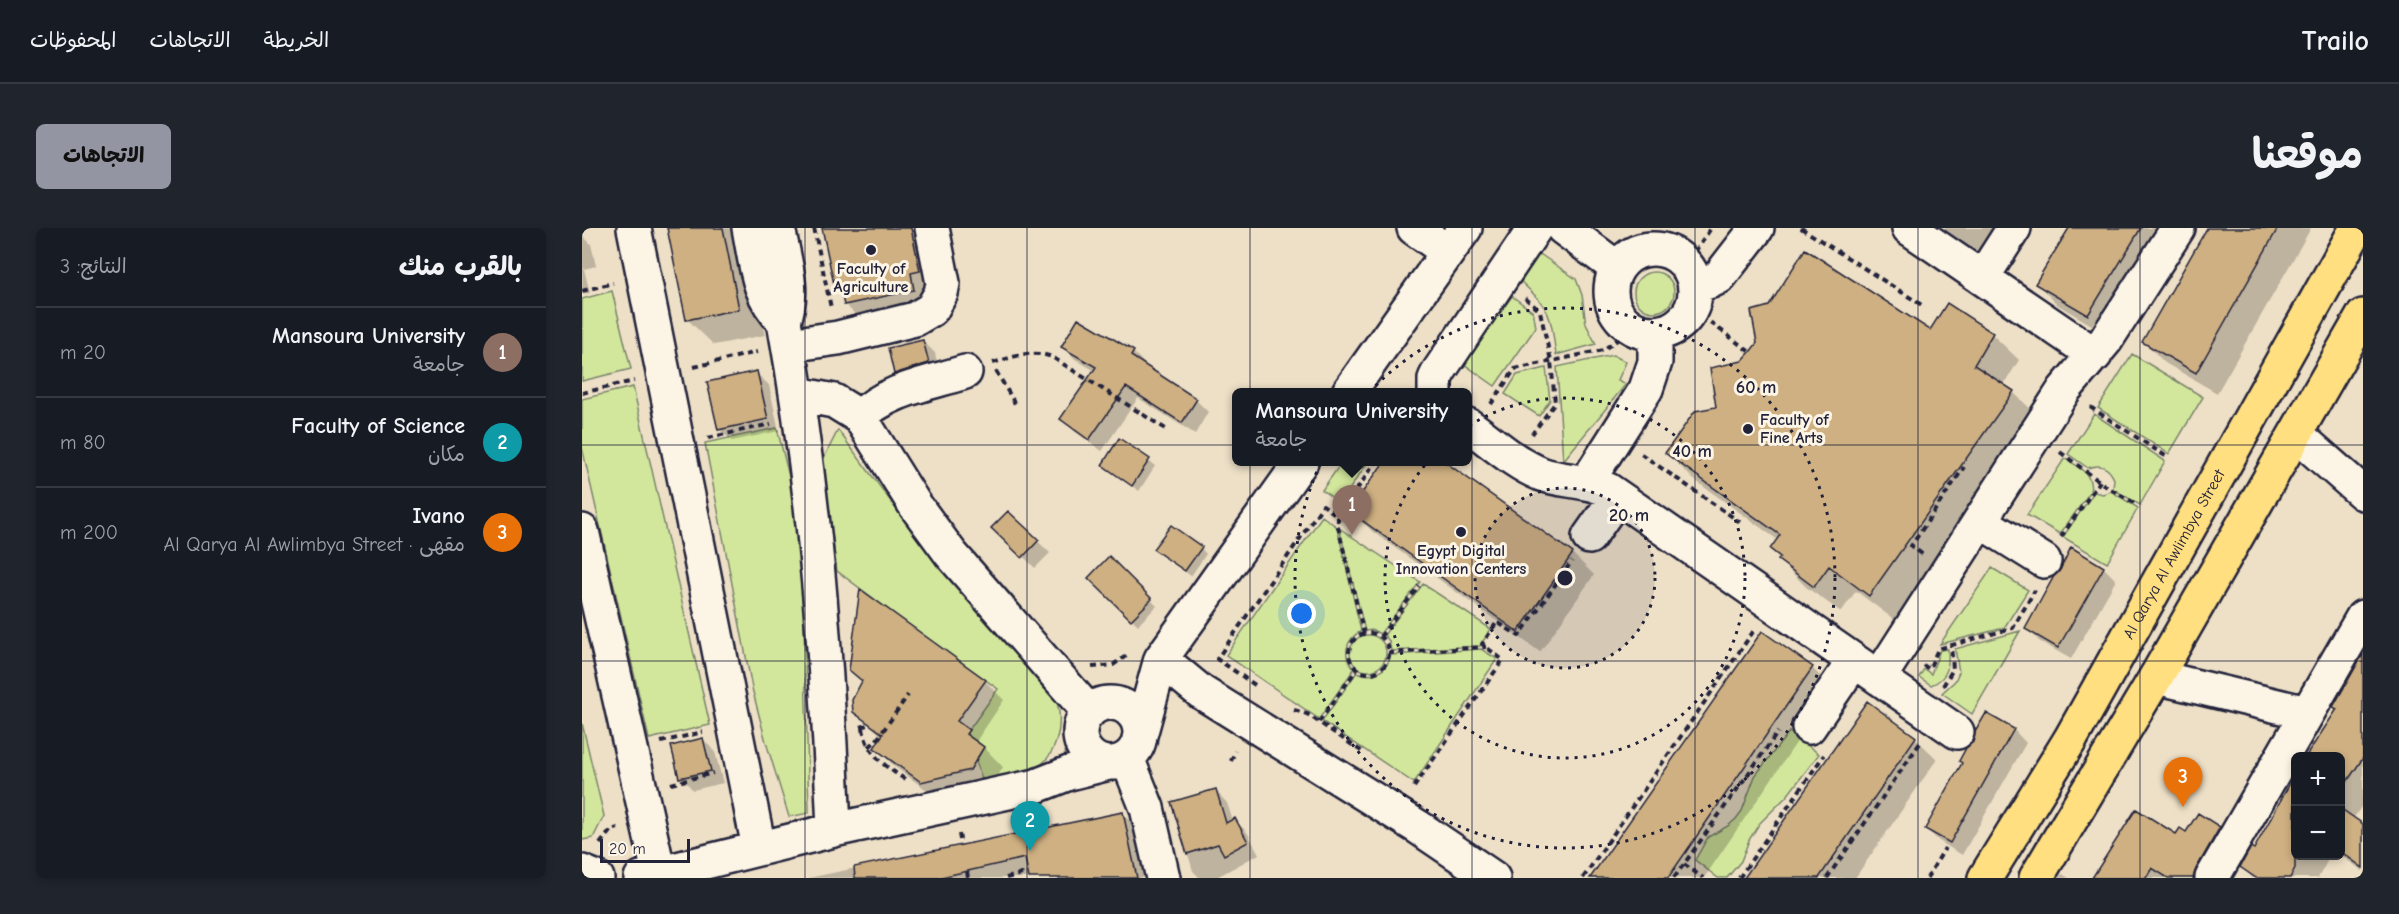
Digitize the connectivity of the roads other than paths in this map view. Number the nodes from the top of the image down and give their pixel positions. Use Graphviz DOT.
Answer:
graph roads {
  1 [pos="634,228"];
  2 [pos="749,228"];
  3 [pos="778,228"];
  4 [pos="932,228"];
  5 [pos="1414,228"];
  6 [pos="1535,228"];
  7 [pos="1563,228"];
  8 [pos="1757,228"];
  9 [pos="1909,228"];
  10 [pos="2014,228"];
  11 [pos="2178,228"];
  12 [pos="2357,228"];
  13 [pos="1456,240"];
  14 [pos="1617,268"];
  15 [pos="1982,278"];
  16 [pos="1691,286"];
  17 [pos="2363,316"];
  18 [pos="1644,331"];
  19 [pos="786,333"];
  20 [pos="2095,355"];
  21 [pos="979,368"];
  22 [pos="1352,388"];
  23 [pos="1435,388"];
  24 [pos="799,405"];
  25 [pos="860,417"];
  26 [pos="1472,428"];
  27 [pos="2297,435"];
  28 [pos="1298,466"];
  29 [pos="1587,482"];
  30 [pos="2363,493"];
  31 [pos="1617,497"];
  32 [pos="1980,521"];
  33 [pos="582,531"];
  34 [pos="1589,537"];
  35 [pos="2044,561"];
  36 [pos="2363,617"];
  37 [pos="593,628"];
  38 [pos="1161,659"];
  39 [pos="1867,669"];
  40 [pos="2156,677"];
  41 [pos="2307,713"];
  42 [pos="1089,716"];
  43 [pos="1947,725"];
  44 [pos="1806,734"];
  45 [pos="2070,740"];
  46 [pos="1125,753"];
  47 [pos="2106,761"];
  48 [pos="1049,780"];
  49 [pos="834,830"];
  50 [pos="759,848"];
  51 [pos="582,872"];
  52 [pos="650,876"];
  53 [pos="597,878"];
  54 [pos="1163,878"];
  55 [pos="1493,878"];
  56 [pos="1986,878"];
  57 [pos="2036,878"];
  58 [pos="2212,878"];
  1 -- 50 [label="street"];
  2 -- 19 [label="street"];
  3 -- 19 [label="street"];
  4 -- 19 [label="street"];
  5 -- 13 [label="street"];
  6 -- 23 [label="street"];
  7 -- 14 [label="street"];
  8 -- 16 [label="street"];
  9 -- 15 [label="street"];
  10 -- 15 [label="street"];
  11 -- 20 [label="street"];
  12 -- 45 [label="main road, Al Qarya Al Awlimbya Street"];
  13 -- 22 [label="street"];
  14 -- 16 [label="street"];
  14 -- 18 [label="street"];
  15 -- 20 [label="street"];
  16 -- 18 [label="street"];
  17 -- 27 [label="main road"];
  18 -- 29 [label="street"];
  19 -- 24 [label="street"];
  20 -- 32 [label="street"];
  21 -- 25 [label="street"];
  24 -- 25 [label="street"];
  24 -- 49 [label="street"];
  25 -- 42 [label="street"];
  26 -- 29 [label="street"];
  27 -- 30 [label="street"];
  27 -- 40 [label="main road"];
  28 -- 38 [label="street"];
  29 -- 31 [label="street"];
  31 -- 34 [label="street"];
  31 -- 39 [label="street"];
  32 -- 35 [label="street"];
  32 -- 39 [label="street"];
  33 -- 37 [label="street"];
  36 -- 41 [label="street"];
  37 -- 52 [label="street"];
  38 -- 42 [label="street"];
  38 -- 46 [label="street"];
  38 -- 55 [label="street"];
  39 -- 43 [label="street"];
  39 -- 44 [label="street"];
  40 -- 41 [label="street"];
  40 -- 47 [label="main road"];
  41 -- 58 [label="street"];
  42 -- 46 [label="street"];
  42 -- 46 [label="street"];
  42 -- 48 [label="street"];
  45 -- 47 [label="main road"];
  45 -- 56 [label="main road, Al Qarya Al Awlimbya Street"];
  46 -- 48 [label="street"];
  46 -- 54 [label="street"];
  47 -- 57 [label="main road"];
  48 -- 49 [label="street"];
  49 -- 50 [label="street"];
  50 -- 52 [label="street"];
  51 -- 53 [label="street"];
}
